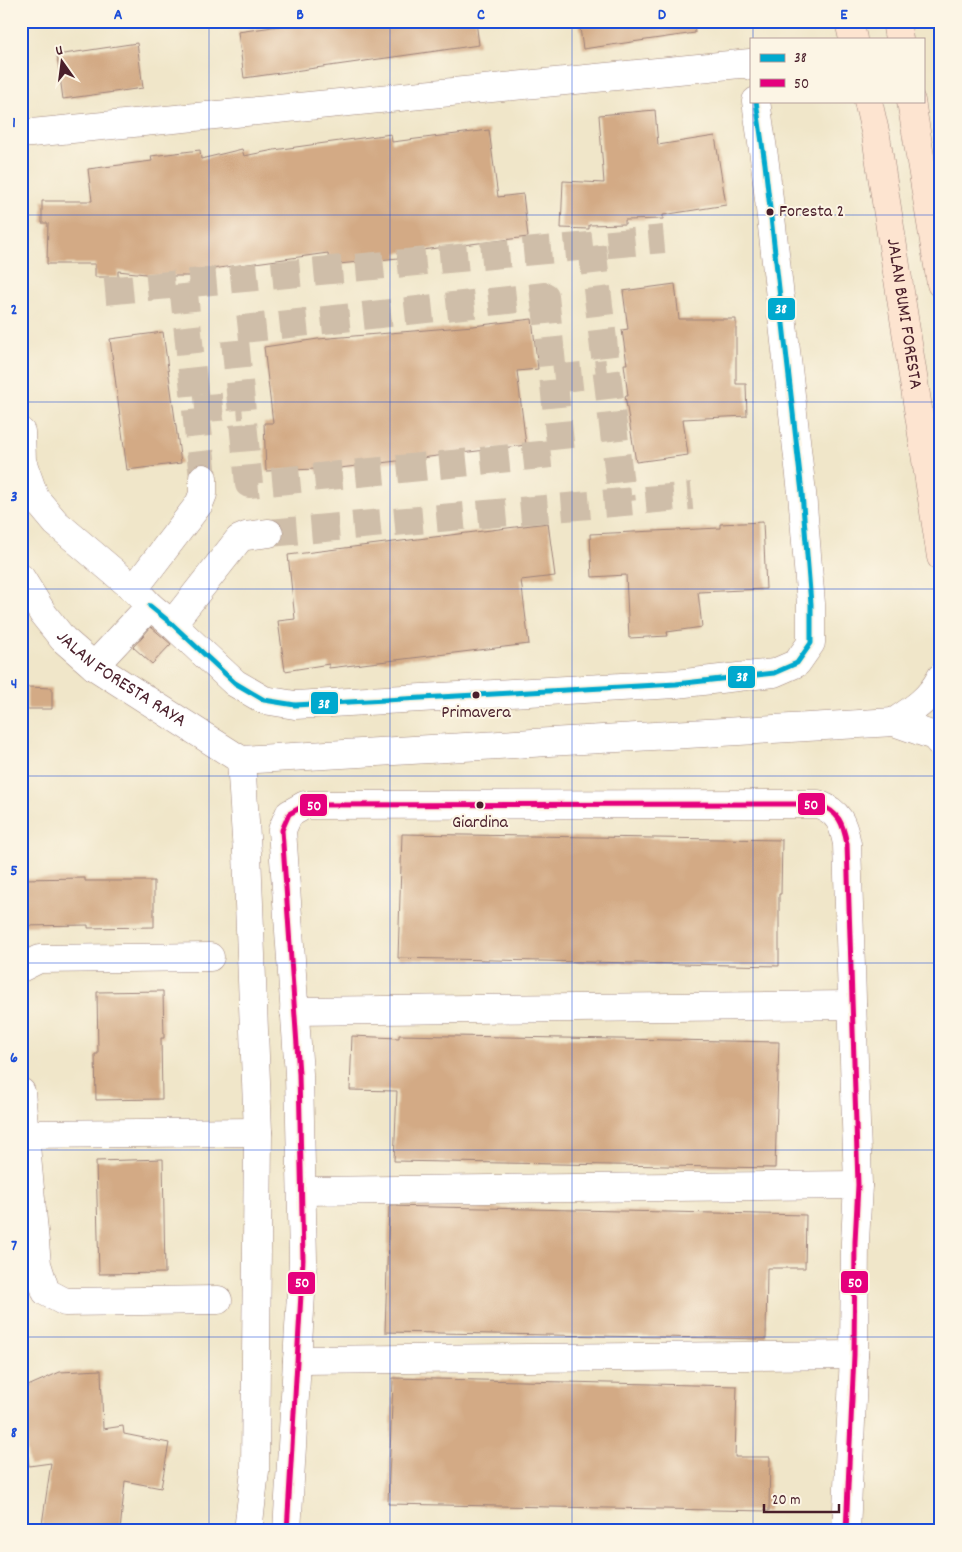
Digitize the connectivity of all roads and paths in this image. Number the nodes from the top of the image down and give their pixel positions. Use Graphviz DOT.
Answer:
graph roads {
  1 [pos="849,21"];
  2 [pos="896,21"];
  3 [pos="853,38"];
  4 [pos="899,38"];
  5 [pos="750,63"];
  6 [pos="756,102"];
  7 [pos="868,102"];
  8 [pos="911,102"];
  9 [pos="21,134"];
  10 [pos="941,284"];
  11 [pos="21,432"];
  12 [pos="204,478"];
  13 [pos="269,533"];
  14 [pos="941,557"];
  15 [pos="21,578"];
  16 [pos="142,598"];
  17 [pos="172,624"];
  18 [pos="94,666"];
  19 [pos="941,677"];
  20 [pos="894,722"];
  21 [pos="941,744"];
  22 [pos="241,760"];
  23 [pos="210,957"];
  24 [pos="21,968"];
  25 [pos="852,1004"];
  26 [pos="294,1011"];
  27 [pos="21,1092"];
  28 [pos="258,1132"];
  29 [pos="25,1134"];
  30 [pos="858,1185"];
  31 [pos="302,1191"];
  32 [pos="218,1300"];
  33 [pos="854,1355"];
  34 [pos="297,1360"];
  35 [pos="248,1531"];
  36 [pos="287,1531"];
  37 [pos="846,1531"];
  1 -- 3 [label="main road"];
  2 -- 4 [label="main road"];
  5 -- 9 [label="street"];
  6 -- 17 [label="street"];
  7 -- 14 [label="main road, JALAN BUMI FORESTA"];
  8 -- 10 [label="main road"];
  11 -- 16 [label="street"];
  12 -- 16 [label="street"];
  13 -- 17 [label="street"];
  15 -- 18 [label="street, JALAN FORESTA RAYA"];
  16 -- 17 [label="street"];
  16 -- 18 [label="street"];
  18 -- 22 [label="street, JALAN FORESTA RAYA"];
  19 -- 20 [label="street"];
  20 -- 21 [label="street"];
  20 -- 22 [label="street"];
  22 -- 28 [label="street"];
  23 -- 24 [label="street"];
  25 -- 26 [label="street"];
  25 -- 26 [label="street"];
  25 -- 30 [label="street"];
  26 -- 31 [label="street"];
  27 -- 29 [label="street"];
  28 -- 29 [label="street"];
  28 -- 35 [label="street"];
  29 -- 32 [label="street"];
  30 -- 31 [label="street"];
  30 -- 33 [label="street"];
  31 -- 34 [label="street"];
  33 -- 34 [label="street"];
  33 -- 37 [label="street"];
  34 -- 36 [label="street"];
}
